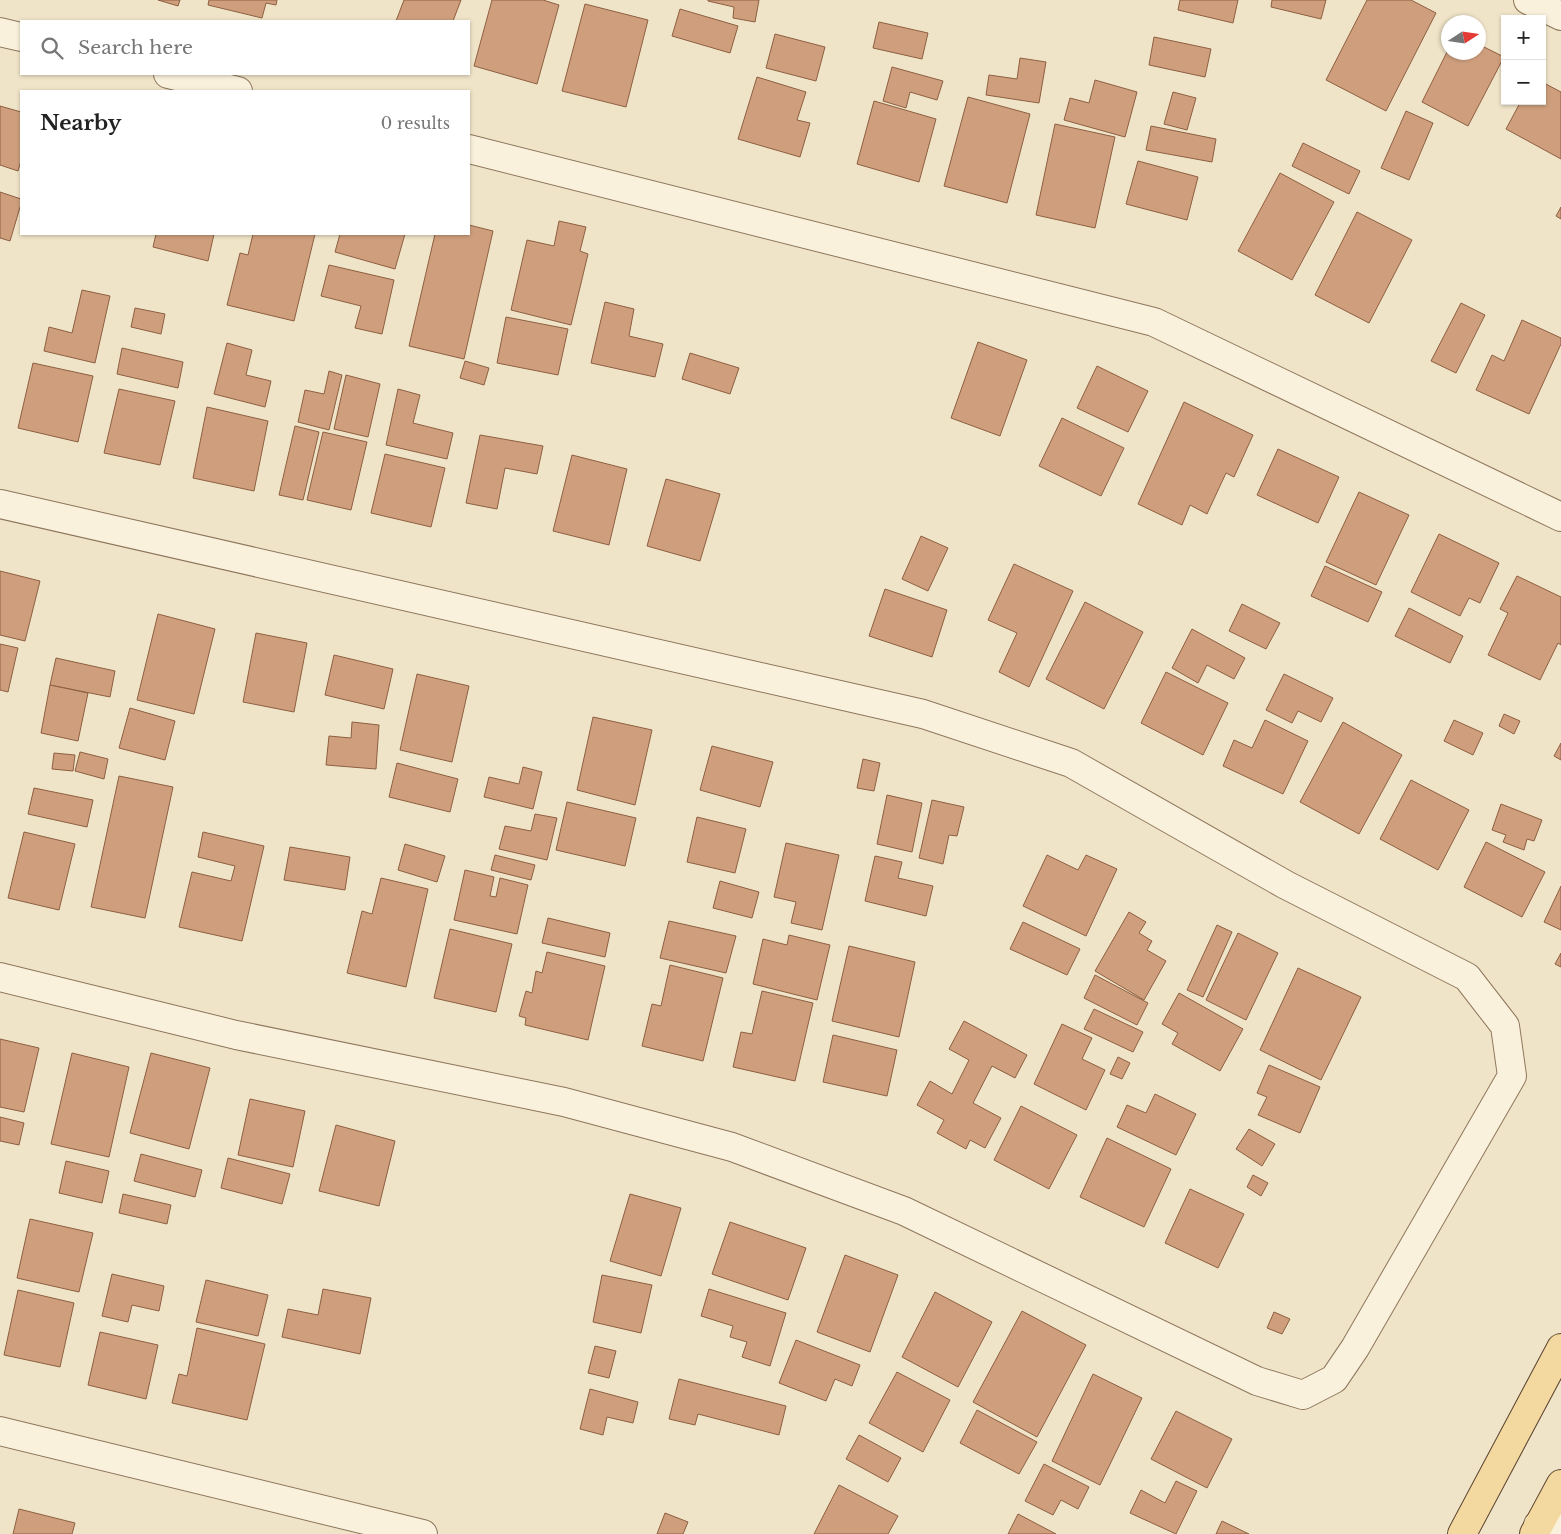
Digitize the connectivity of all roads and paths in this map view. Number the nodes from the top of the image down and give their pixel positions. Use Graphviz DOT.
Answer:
graph roads {
  1 [pos="1528,0"];
  2 [pos="1561,16"];
  3 [pos="0,32"];
  4 [pos="20,37"];
  5 [pos="172,75"];
  6 [pos="234,90"];
  7 [pos="470,149"];
  8 [pos="0,504"];
  9 [pos="1561,516"];
  10 [pos="0,977"];
  11 [pos="1561,1348"];
  12 [pos="0,1431"];
  13 [pos="1561,1484"];
  14 [pos="1544,1529"];
  15 [pos="423,1534"];
  16 [pos="1462,1534"];
  1 -- 2 [label="street"];
  3 -- 4 [label="street"];
  5 -- 6 [label="street"];
  7 -- 9 [label="street"];
  8 -- 10 [label="street"];
  11 -- 16 [label="main road"];
  12 -- 15 [label="street"];
  13 -- 14 [label="main road"];
}
